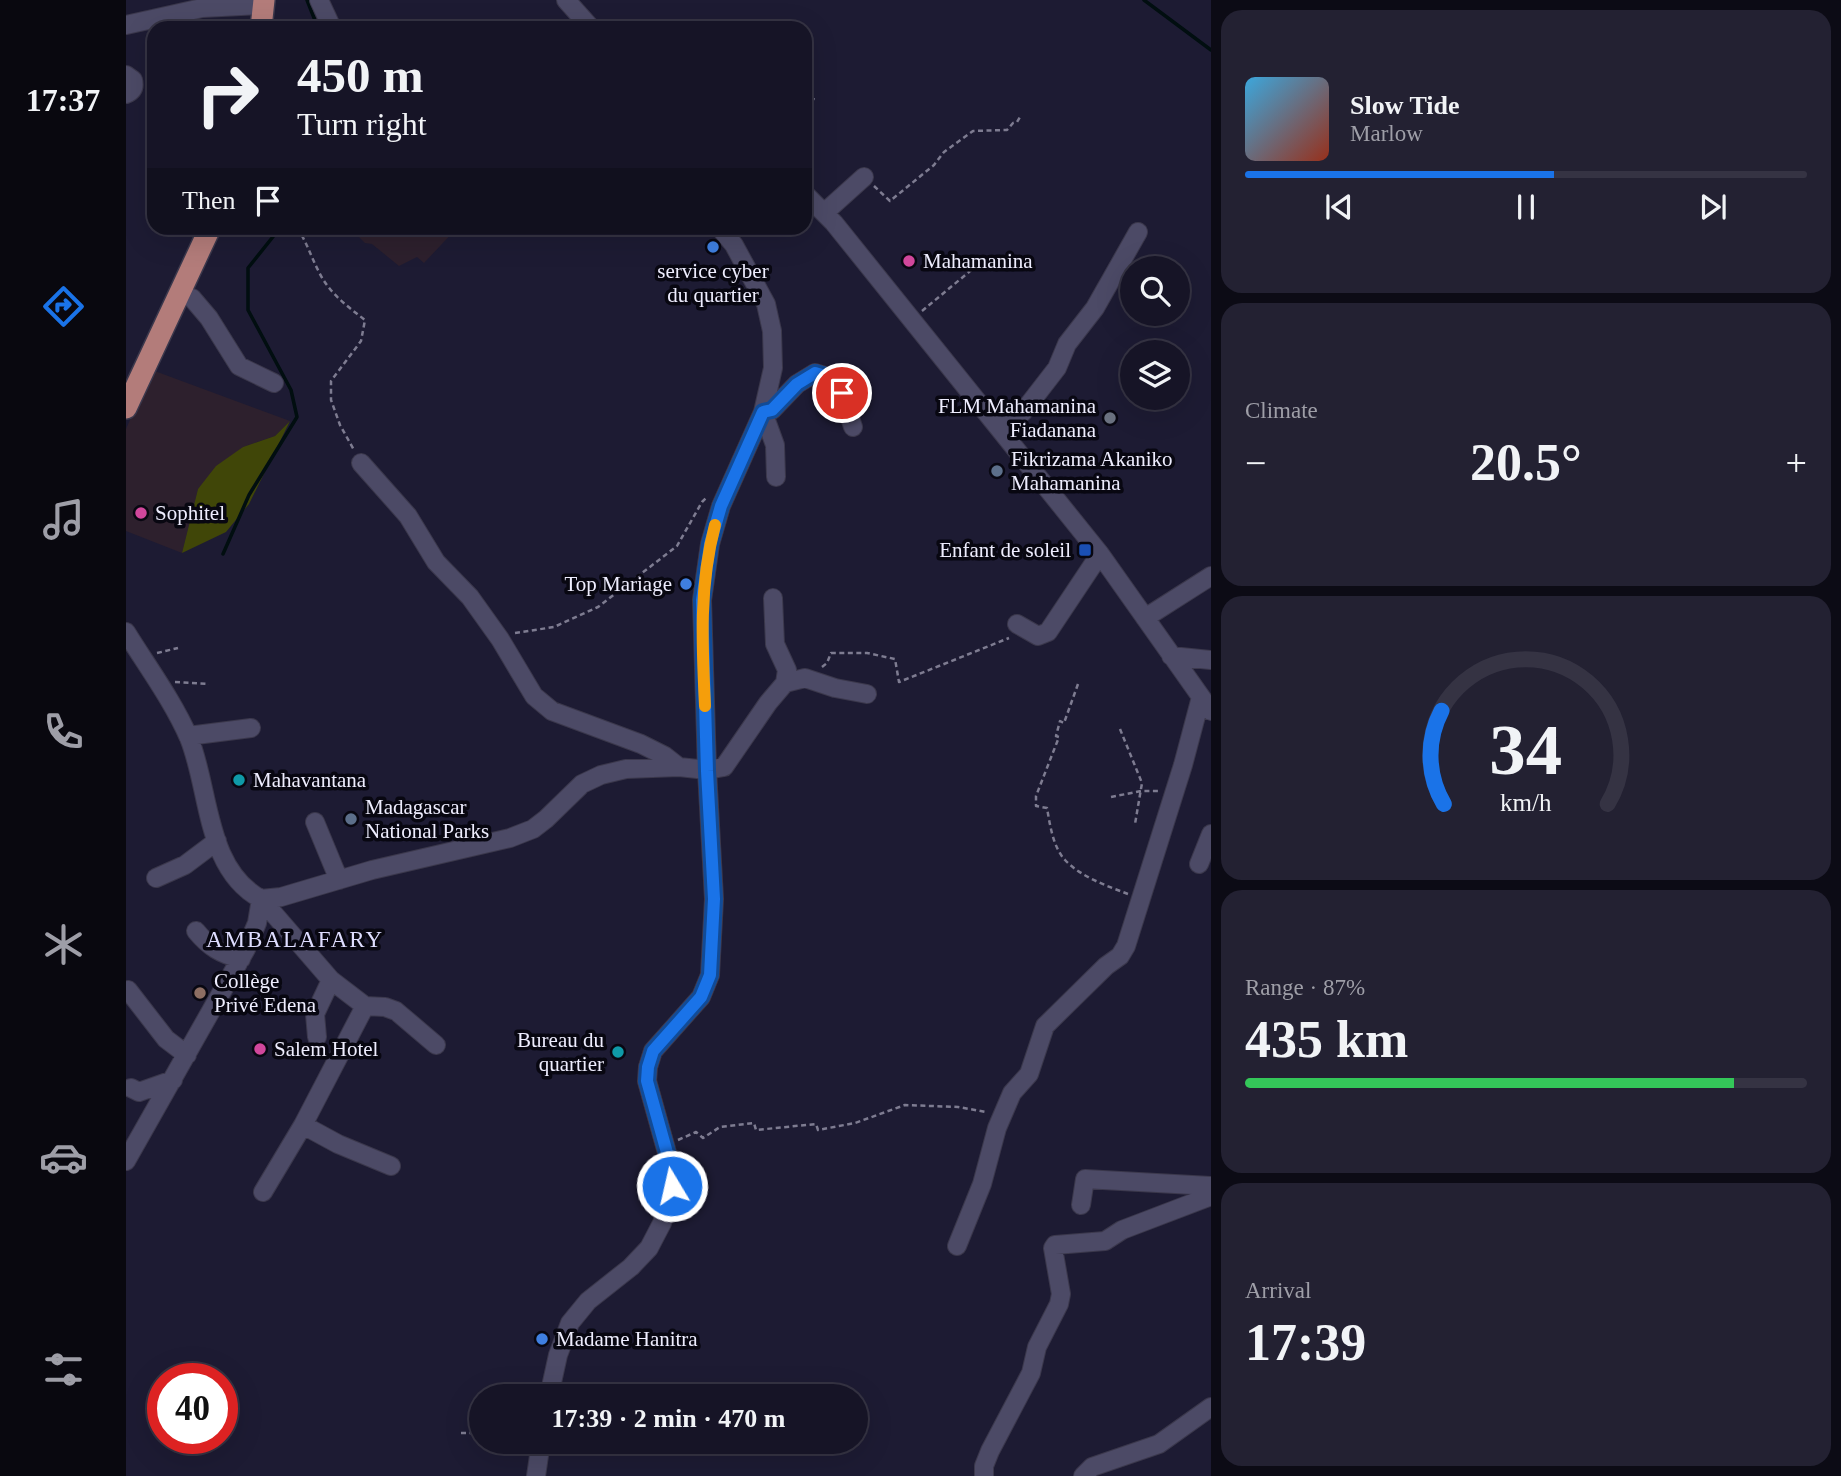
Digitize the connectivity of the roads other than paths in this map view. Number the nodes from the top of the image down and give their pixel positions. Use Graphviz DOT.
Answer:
graph roads {
  1 [pos="319,0"];
  2 [pos="566,0"];
  3 [pos="264,3"];
  4 [pos="262,21"];
  5 [pos="329,21"];
  6 [pos="585,21"];
  7 [pos="126,24"];
  8 [pos="126,75"];
  9 [pos="126,94"];
  10 [pos="864,177"];
  11 [pos="812,201"];
  12 [pos="824,213"];
  13 [pos="1138,232"];
  14 [pos="207,235"];
  15 [pos="726,235"];
  16 [pos="178,294"];
  17 [pos="274,383"];
  18 [pos="126,408"];
  19 [pos="763,412"];
  20 [pos="853,427"];
  21 [pos="1002,429"];
  22 [pos="361,463"];
  23 [pos="776,477"];
  24 [pos="1100,554"];
  25 [pos="1211,576"];
  26 [pos="773,598"];
  27 [pos="1145,618"];
  28 [pos="1013,631"];
  29 [pos="134,646"];
  30 [pos="1171,656"];
  31 [pos="1211,660"];
  32 [pos="785,683"];
  33 [pos="867,694"];
  34 [pos="1206,704"];
  35 [pos="251,728"];
  36 [pos="188,737"];
  37 [pos="679,767"];
  38 [pos="707,771"];
  39 [pos="315,822"];
  40 [pos="1211,834"];
  41 [pos="217,841"];
  42 [pos="1199,864"];
  43 [pos="156,878"];
  44 [pos="339,880"];
  45 [pos="261,899"];
  46 [pos="196,931"];
  47 [pos="241,959"];
  48 [pos="331,980"];
  49 [pos="128,990"];
  50 [pos="365,1006"];
  51 [pos="317,1037"];
  52 [pos="436,1045"];
  53 [pos="187,1055"];
  54 [pos="173,1080"];
  55 [pos="131,1088"];
  56 [pos="303,1125"];
  57 [pos="126,1161"];
  58 [pos="391,1166"];
  59 [pos="1211,1185"];
  60 [pos="263,1192"];
  61 [pos="1211,1196"];
  62 [pos="1081,1205"];
  63 [pos="957,1246"];
  64 [pos="552,1384"];
  65 [pos="1211,1407"];
  66 [pos="539,1454"];
  67 [pos="536,1476"];
  68 [pos="984,1476"];
  69 [pos="1083,1476"];
  1 -- 5 [label="street"];
  2 -- 6 [label="street"];
  3 -- 4 [label="main road"];
  3 -- 7 [label="street"];
  8 -- 9 [label="street"];
  10 -- 12 [label="street"];
  11 -- 12 [label="street"];
  12 -- 21 [label="street"];
  13 -- 21 [label="street"];
  14 -- 16 [label="main road"];
  15 -- 19 [label="street"];
  16 -- 17 [label="street"];
  16 -- 18 [label="main road"];
  19 -- 20 [label="street"];
  19 -- 23 [label="street"];
  19 -- 38 [label="street"];
  21 -- 24 [label="street"];
  22 -- 37 [label="street"];
  24 -- 27 [label="street"];
  24 -- 28 [label="street"];
  25 -- 27 [label="street"];
  26 -- 32 [label="street"];
  27 -- 30 [label="street"];
  29 -- 36 [label="street"];
  30 -- 31 [label="street"];
  30 -- 34 [label="street"];
  32 -- 33 [label="street"];
  32 -- 38 [label="street"];
  34 -- 63 [label="street"];
  35 -- 36 [label="street"];
  36 -- 41 [label="street"];
  37 -- 38 [label="street"];
  37 -- 44 [label="street"];
  38 -- 64 [label="street"];
  39 -- 44 [label="street"];
  40 -- 42 [label="street"];
  41 -- 43 [label="street"];
  41 -- 45 [label="street"];
  44 -- 45 [label="street"];
  45 -- 47 [label="street"];
  45 -- 48 [label="street"];
  46 -- 47 [label="street"];
  47 -- 53 [label="street"];
  48 -- 50 [label="street"];
  48 -- 51 [label="street"];
  49 -- 53 [label="street"];
  50 -- 52 [label="street"];
  50 -- 56 [label="street"];
  53 -- 54 [label="street"];
  54 -- 55 [label="street"];
  54 -- 57 [label="street"];
  56 -- 58 [label="street"];
  56 -- 60 [label="street"];
  59 -- 62 [label="street"];
  61 -- 68 [label="street"];
  65 -- 69 [label="street"];
  66 -- 67 [label="street"];
}
